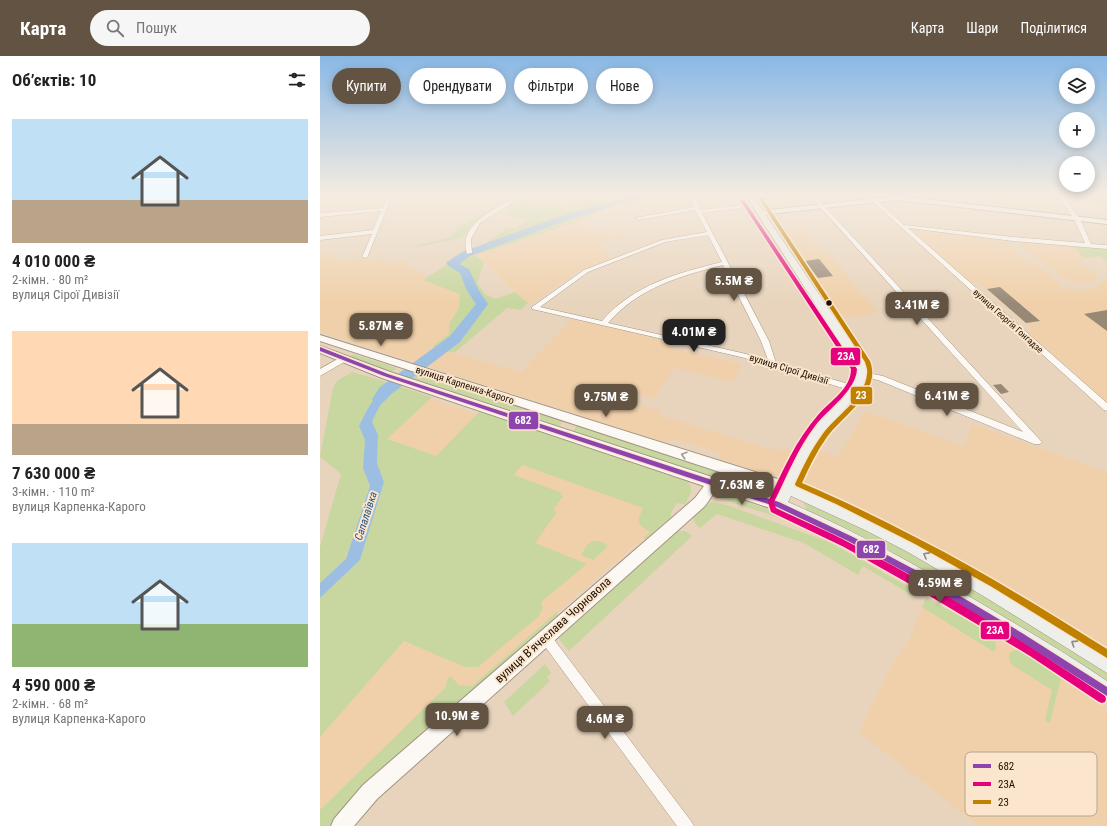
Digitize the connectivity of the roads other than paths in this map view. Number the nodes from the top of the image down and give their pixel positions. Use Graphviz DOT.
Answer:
graph roads {
  1 [pos="374,232"];
  2 [pos="472,232"];
  3 [pos="772,232"];
  4 [pos="846,232"];
  5 [pos="909,232"];
  6 [pos="957,232"];
  7 [pos="1083,232"];
  8 [pos="709,233"];
  9 [pos="320,238"];
  10 [pos="1089,246"];
  11 [pos="1107,247"];
  12 [pos="469,253"];
  13 [pos="365,256"];
  14 [pos="724,263"];
  15 [pos="604,323"];
  16 [pos="320,338"];
  17 [pos="320,349"];
  18 [pos="355,350"];
  19 [pos="343,359"];
  20 [pos="773,364"];
  21 [pos="320,373"];
  22 [pos="862,375"];
  23 [pos="856,389"];
  24 [pos="1107,408"];
  25 [pos="579,422"];
  26 [pos="563,433"];
  27 [pos="713,483"];
  28 [pos="787,488"];
  29 [pos="779,505"];
  30 [pos="545,637"];
  31 [pos="1107,664"];
  32 [pos="1107,692"];
  33 [pos="341,826"];
  34 [pos="686,826"];
  1 -- 9 [label="street"];
  1 -- 13 [label="street"];
  2 -- 12 [label="street"];
  3 -- 22 [label="main road"];
  4 -- 22 [label="street"];
  5 -- 24 [label="street, вулиця Георгія Гонгадзе"];
  6 -- 10 [label="street"];
  7 -- 10 [label="street"];
  8 -- 14 [label="street"];
  8 -- 15 [label="street, вулиця Сірої Дивізії"];
  10 -- 11 [label="street"];
  14 -- 15 [label="street"];
  14 -- 20 [label="street"];
  15 -- 20 [label="street, вулиця Сірої Дивізії"];
  16 -- 18 [label="street, вулиця Карпенка-Карого"];
  17 -- 19 [label="street, вулиця Карпенка-Карого"];
  18 -- 19 [label="street"];
  18 -- 25 [label="street, вулиця Карпенка-Карого"];
  19 -- 21 [label="street"];
  19 -- 26 [label="street, вулиця Карпенка-Карого"];
  20 -- 23 [label="street, вулиця Сірої Дивізії"];
  22 -- 23 [label="main road"];
  23 -- 28 [label="main road"];
  25 -- 26 [label="street"];
  28 -- 25 [label="street, вулиця Карпенка-Карого, one-way"];
  26 -- 27 [label="street, вулиця Карпенка-Карого"];
  27 -- 29 [label="street, вулиця Карпенка-Карого"];
  27 -- 30 [label="street, вулиця Вʼячеслава Чорновола"];
  28 -- 29 [label="main road"];
  31 -- 28 [label="main road, вулиця Карпенка-Карого, one-way"];
  29 -- 32 [label="main road, вулиця Карпенка-Карого"];
  30 -- 33 [label="street, вулиця Вʼячеслава Чорновола"];
  30 -- 34 [label="street"];
}
